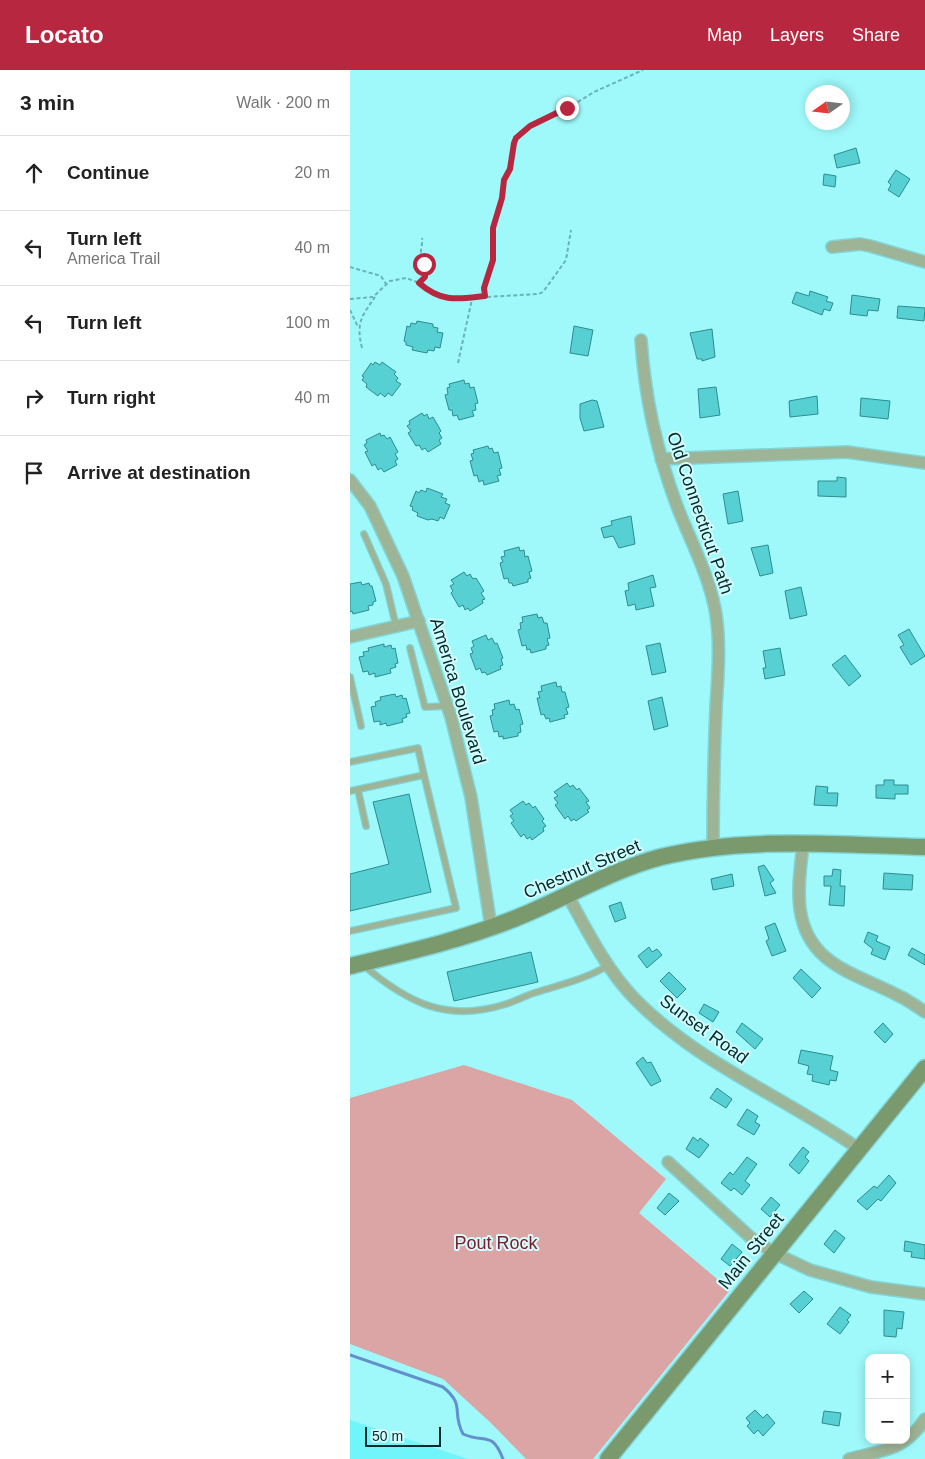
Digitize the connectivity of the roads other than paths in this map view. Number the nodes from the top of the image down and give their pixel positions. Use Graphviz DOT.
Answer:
graph roads {
  1 [pos="832,247"];
  2 [pos="925,262"];
  3 [pos="641,340"];
  4 [pos="661,459"];
  5 [pos="925,463"];
  6 [pos="350,480"];
  7 [pos="364,534"];
  8 [pos="419,621"];
  9 [pos="396,626"];
  10 [pos="350,638"];
  11 [pos="410,648"];
  12 [pos="350,677"];
  13 [pos="447,706"];
  14 [pos="361,726"];
  15 [pos="350,762"];
  16 [pos="424,775"];
  17 [pos="358,790"];
  18 [pos="350,791"];
  19 [pos="366,826"];
  20 [pos="803,843"];
  21 [pos="713,847"];
  22 [pos="925,847"];
  23 [pos="568,896"];
  24 [pos="491,926"];
  25 [pos="350,931"];
  26 [pos="356,964"];
  27 [pos="609,965"];
  28 [pos="925,1012"];
  29 [pos="925,1068"];
  30 [pos="860,1149"];
  31 [pos="668,1162"];
  32 [pos="774,1252"];
  33 [pos="925,1294"];
  34 [pos="925,1419"];
  35 [pos="608,1459"];
  36 [pos="848,1459"];
  1 -- 2 [label="street"];
  3 -- 4 [label="street, Old Connecticut Path"];
  4 -- 5 [label="street"];
  4 -- 21 [label="street, Old Connecticut Path"];
  6 -- 8 [label="street, America Boulevard"];
  7 -- 9 [label="lane"];
  8 -- 9 [label="street"];
  8 -- 13 [label="street, America Boulevard"];
  9 -- 10 [label="street"];
  11 -- 13 [label="lane"];
  12 -- 14 [label="lane"];
  13 -- 24 [label="street, America Boulevard"];
  15 -- 16 [label="lane"];
  16 -- 17 [label="lane"];
  16 -- 25 [label="lane"];
  17 -- 18 [label="lane"];
  17 -- 19 [label="lane"];
  20 -- 21 [label="main road, Chestnut Street"];
  20 -- 22 [label="main road, Chestnut Street"];
  20 -- 28 [label="street"];
  21 -- 23 [label="main road, Chestnut Street"];
  23 -- 24 [label="main road, Chestnut Street"];
  23 -- 27 [label="street, Sunset Road"];
  24 -- 26 [label="main road, Chestnut Street"];
  26 -- 27 [label="lane"];
  27 -- 30 [label="street, Sunset Road"];
  29 -- 30 [label="main road, Main Street"];
  30 -- 32 [label="main road, Main Street"];
  31 -- 32 [label="street"];
  32 -- 33 [label="street"];
  32 -- 35 [label="main road, Main Street"];
  34 -- 36 [label="street"];
}
